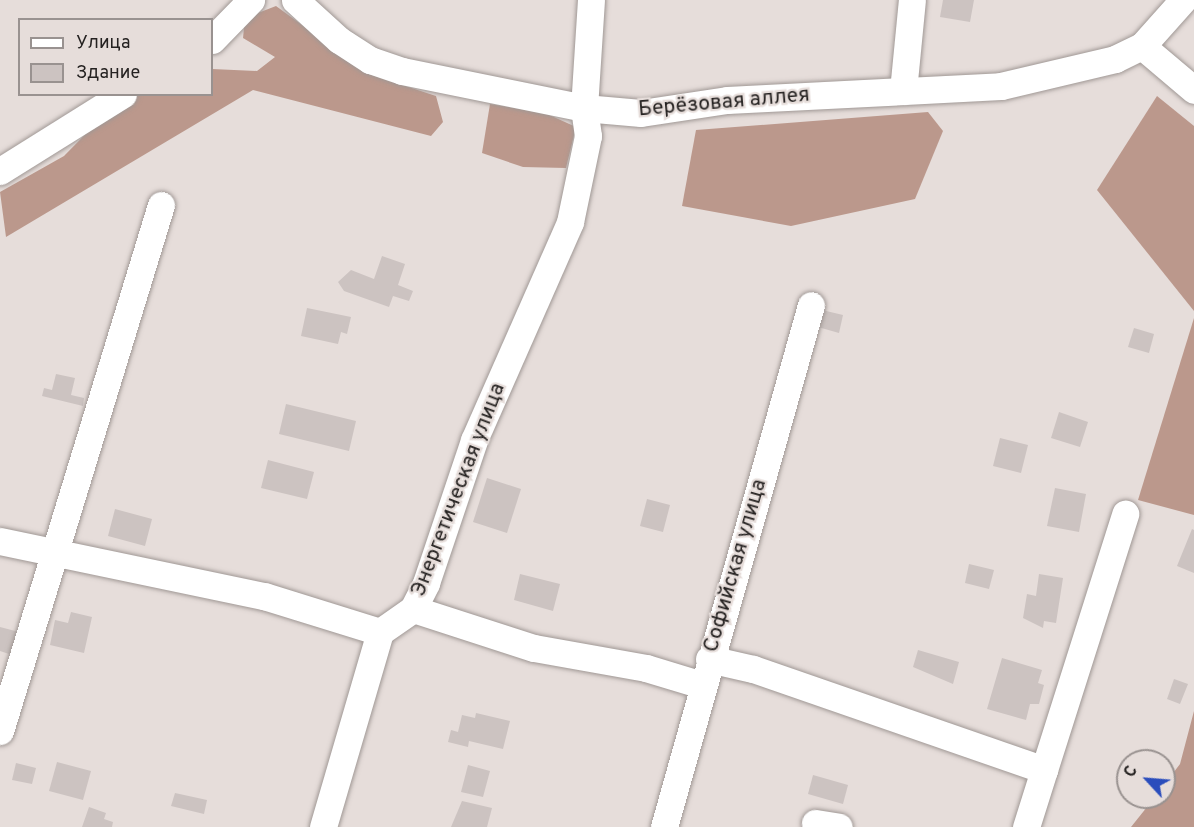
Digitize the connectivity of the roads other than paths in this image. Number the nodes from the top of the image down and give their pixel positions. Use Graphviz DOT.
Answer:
graph roads {
  1 [pos="251,0"];
  2 [pos="295,0"];
  3 [pos="591,0"];
  4 [pos="912,0"];
  5 [pos="1183,0"];
  6 [pos="213,39"];
  7 [pos="1142,46"];
  8 [pos="1194,90"];
  9 [pos="903,91"];
  10 [pos="120,96"];
  11 [pos="584,108"];
  12 [pos="0,171"];
  13 [pos="161,205"];
  14 [pos="811,305"];
  15 [pos="1125,514"];
  16 [pos="0,541"];
  17 [pos="52,552"];
  18 [pos="413,609"];
  19 [pos="380,632"];
  20 [pos="709,659"];
  21 [pos="702,684"];
  22 [pos="0,731"];
  23 [pos="1044,770"];
  24 [pos="323,827"];
  25 [pos="664,827"];
  26 [pos="1026,827"];
  1 -- 6 [label="street"];
  2 -- 11 [label="street, Берёзовая аллея"];
  3 -- 11 [label="street, Энергетическая улица"];
  4 -- 9 [label="street"];
  5 -- 7 [label="street"];
  7 -- 8 [label="street"];
  7 -- 9 [label="street, Берёзовая аллея"];
  9 -- 11 [label="street, Берёзовая аллея"];
  10 -- 12 [label="street"];
  11 -- 18 [label="street, Энергетическая улица"];
  13 -- 17 [label="street"];
  14 -- 20 [label="street, Софийская улица"];
  15 -- 23 [label="street"];
  16 -- 17 [label="street"];
  17 -- 19 [label="street"];
  17 -- 22 [label="street"];
  18 -- 19 [label="street, Энергетическая улица"];
  18 -- 21 [label="street"];
  19 -- 24 [label="street"];
  20 -- 21 [label="street, Софийская улица"];
  20 -- 23 [label="street"];
  21 -- 25 [label="street, Софийская улица"];
  23 -- 26 [label="street"];
}
